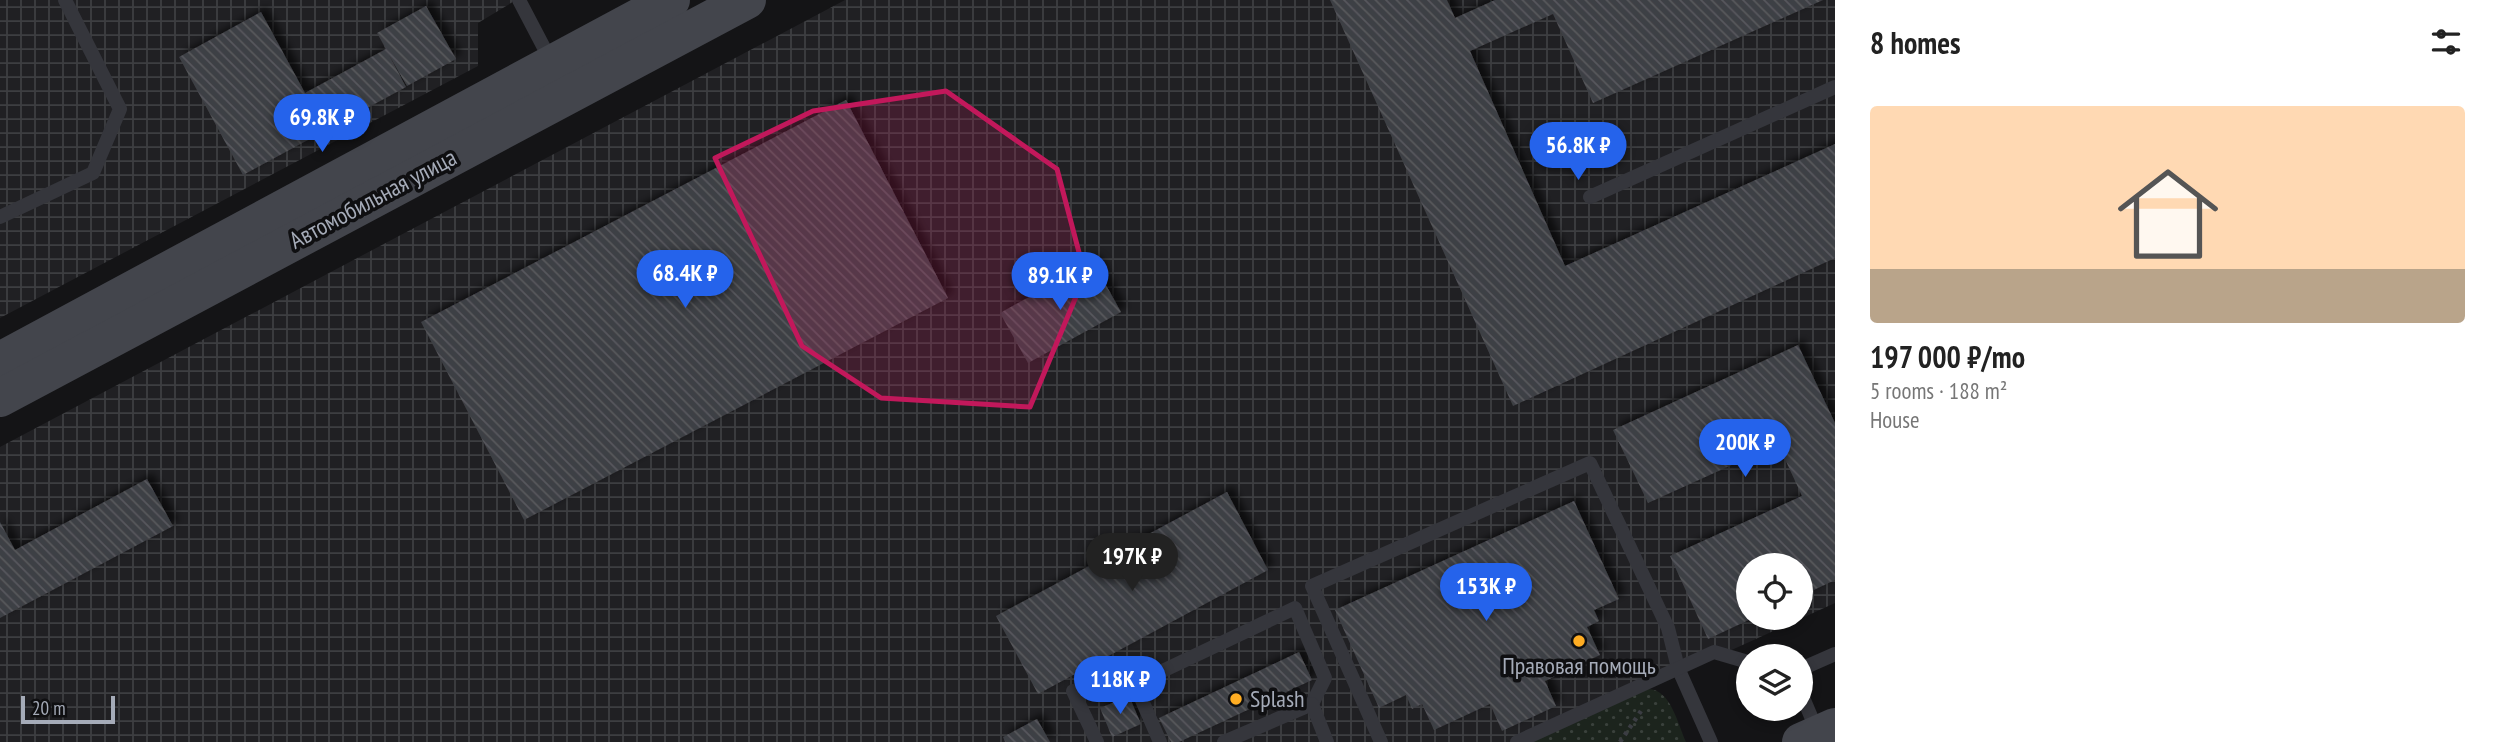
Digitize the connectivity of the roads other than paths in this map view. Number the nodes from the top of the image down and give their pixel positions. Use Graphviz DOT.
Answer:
graph roads {
  1 [pos="65,0"];
  2 [pos="519,0"];
  3 [pos="671,0"];
  4 [pos="747,0"];
  5 [pos="553,65"];
  6 [pos="1835,87"];
  7 [pos="1590,197"];
  8 [pos="0,217"];
  9 [pos="0,360"];
  10 [pos="0,398"];
  11 [pos="1835,653"];
  12 [pos="1736,658"];
  13 [pos="1813,663"];
  14 [pos="1678,668"];
  15 [pos="1073,691"];
  16 [pos="1312,704"];
  17 [pos="1097,742"];
  18 [pos="1160,742"];
  19 [pos="1224,742"];
  20 [pos="1326,742"];
  21 [pos="1381,742"];
  22 [pos="1517,742"];
  23 [pos="1712,742"];
  1 -- 8 [label="lane"];
  2 -- 5 [label="lane"];
  3 -- 5 [label="main road, Автомобильная улица"];
  4 -- 10 [label="main road, Автомобильная улица"];
  5 -- 9 [label="main road, Автомобильная улица"];
  6 -- 7 [label="lane"];
  11 -- 13 [label="lane"];
  12 -- 14 [label="lane"];
  14 -- 21 [label="lane"];
  14 -- 22 [label="lane"];
  14 -- 23 [label="lane"];
  15 -- 17 [label="lane"];
  16 -- 18 [label="lane"];
  16 -- 19 [label="lane"];
  16 -- 20 [label="lane"];
}
